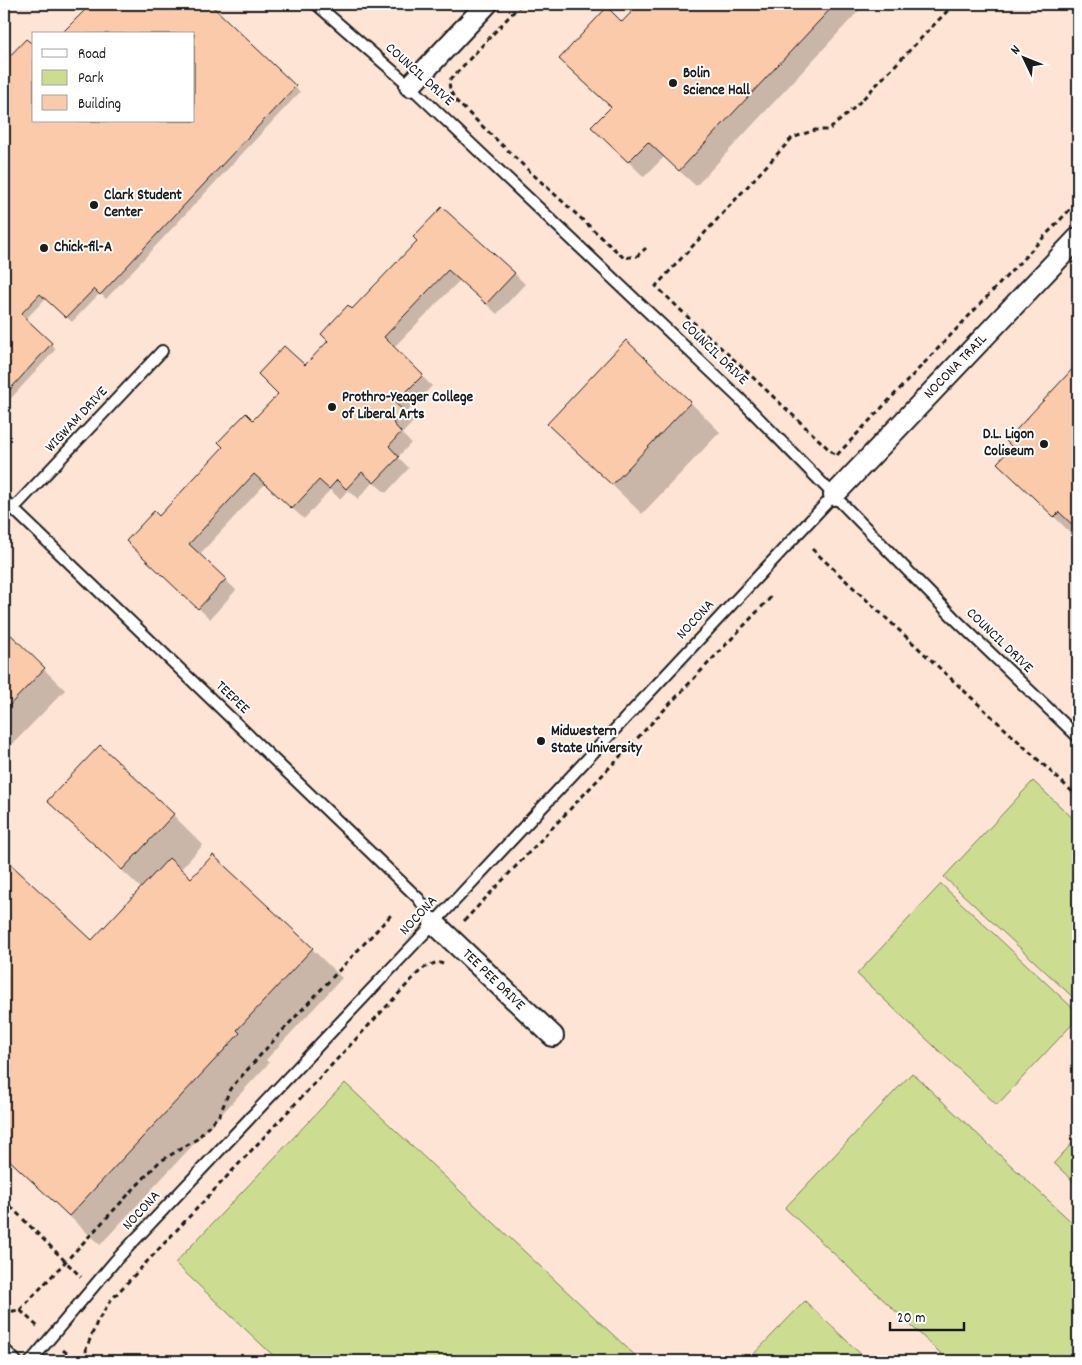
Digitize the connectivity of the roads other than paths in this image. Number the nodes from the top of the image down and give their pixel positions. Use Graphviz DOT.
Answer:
graph roads {
  1 [pos="316,4"];
  2 [pos="487,4"];
  3 [pos="410,86"];
  4 [pos="1078,238"];
  5 [pos="162,351"];
  6 [pos="834,495"];
  7 [pos="4,500"];
  8 [pos="14,508"];
  9 [pos="1078,737"];
  10 [pos="434,923"];
  11 [pos="553,1036"];
  12 [pos="4,1349"];
  13 [pos="16,1361"];
  14 [pos="31,1361"];
  1 -- 3 [label="lane, COUNCIL DRIVE"];
  2 -- 3 [label="street"];
  3 -- 6 [label="lane, COUNCIL DRIVE"];
  4 -- 6 [label="street, NOCONA TRAIL"];
  5 -- 8 [label="lane, WIGWAM DRIVE"];
  6 -- 9 [label="lane, COUNCIL DRIVE"];
  6 -- 10 [label="lane, NOCONA"];
  7 -- 8 [label="lane, TEEPEE"];
  8 -- 10 [label="lane, TEEPEE"];
  10 -- 11 [label="street, TEE PEE DRIVE"];
  10 -- 14 [label="lane, NOCONA"];
  12 -- 13 [label="lane"];
}
